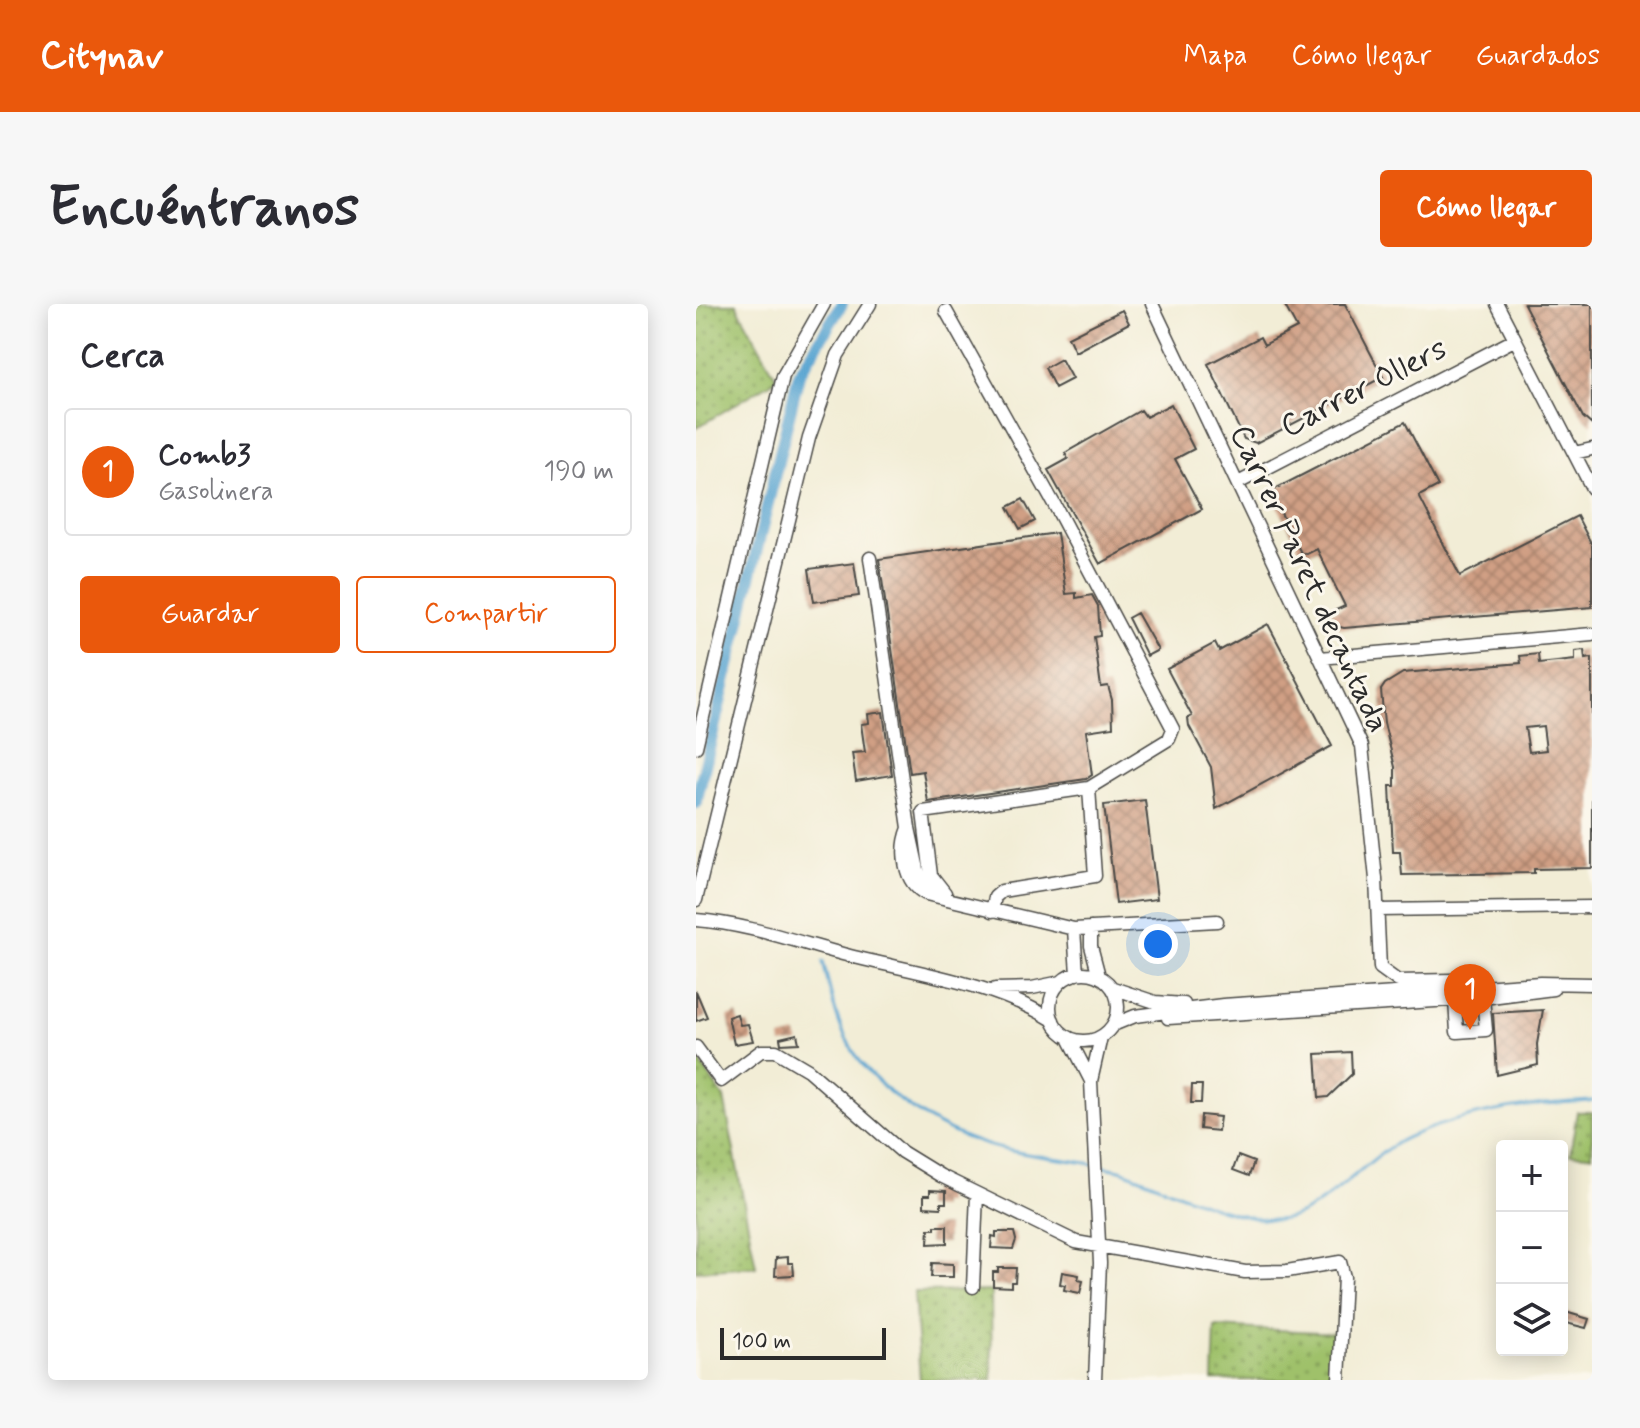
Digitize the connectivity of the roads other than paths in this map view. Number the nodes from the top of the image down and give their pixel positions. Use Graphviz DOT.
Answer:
graph roads {
  1 [pos="824,304"];
  2 [pos="870,304"];
  3 [pos="1152,304"];
  4 [pos="1497,304"];
  5 [pos="946,311"];
  6 [pos="1514,340"];
  7 [pos="1592,449"];
  8 [pos="1574,453"];
  9 [pos="1238,483"];
  10 [pos="1592,488"];
  11 [pos="870,558"];
  12 [pos="1592,634"];
  13 [pos="1320,658"];
  14 [pos="696,747"];
  15 [pos="1089,788"];
  16 [pos="696,900"];
  17 [pos="954,900"];
  18 [pos="1592,907"];
  19 [pos="1378,910"];
  20 [pos="992,911"];
  21 [pos="696,920"];
  22 [pos="1217,921"];
  23 [pos="1091,928"];
  24 [pos="1074,929"];
  25 [pos="1077,974"];
  26 [pos="1099,976"];
  27 [pos="1061,982"];
  28 [pos="1592,984"];
  29 [pos="1113,988"];
  30 [pos="983,989"];
  31 [pos="1485,992"];
  32 [pos="1455,1000"];
  33 [pos="1223,1005"];
  34 [pos="1154,1014"];
  35 [pos="1053,1020"];
  36 [pos="1113,1025"];
  37 [pos="1101,1037"];
  38 [pos="1069,1038"];
  39 [pos="696,1047"];
  40 [pos="1091,1081"];
  41 [pos="977,1194"];
  42 [pos="1099,1249"];
  43 [pos="973,1287"];
  44 [pos="1095,1380"];
  45 [pos="1339,1380"];
  1 -- 14 [label="street"];
  2 -- 16 [label="street"];
  3 -- 9 [label="street, Carrer Paret decantada"];
  4 -- 6 [label="street"];
  5 -- 15 [label="street"];
  6 -- 8 [label="street"];
  6 -- 9 [label="street, Carrer Ollers"];
  7 -- 8 [label="street"];
  8 -- 10 [label="street"];
  9 -- 13 [label="street, Carrer Paret decantada"];
  11 -- 17 [label="street"];
  12 -- 13 [label="street"];
  13 -- 19 [label="street, Carrer Paret decantada"];
  15 -- 17 [label="street"];
  15 -- 20 [label="street"];
  17 -- 20 [label="street"];
  18 -- 19 [label="street"];
  19 -- 31 [label="street, Carrer Paret decantada"];
  20 -- 24 [label="street"];
  21 -- 30 [label="street"];
  22 -- 23 [label="street"];
  23 -- 24 [label="street"];
  23 -- 26 [label="street"];
  24 -- 25 [label="street"];
  25 -- 26 [label="street"];
  25 -- 27 [label="street"];
  26 -- 29 [label="street"];
  27 -- 30 [label="street"];
  27 -- 35 [label="street"];
  28 -- 31 [label="street"];
  29 -- 33 [label="street"];
  29 -- 36 [label="street"];
  30 -- 35 [label="street"];
  31 -- 32 [label="street"];
  31 -- 32 [label="street"];
  31 -- 33 [label="street"];
  32 -- 34 [label="street"];
  33 -- 34 [label="street"];
  34 -- 36 [label="street"];
  35 -- 38 [label="street"];
  36 -- 37 [label="street"];
  37 -- 38 [label="street"];
  37 -- 40 [label="street"];
  38 -- 40 [label="street"];
  39 -- 41 [label="street"];
  40 -- 42 [label="street"];
  41 -- 42 [label="street"];
  41 -- 43 [label="street"];
  42 -- 44 [label="street"];
  42 -- 45 [label="street"];
}
